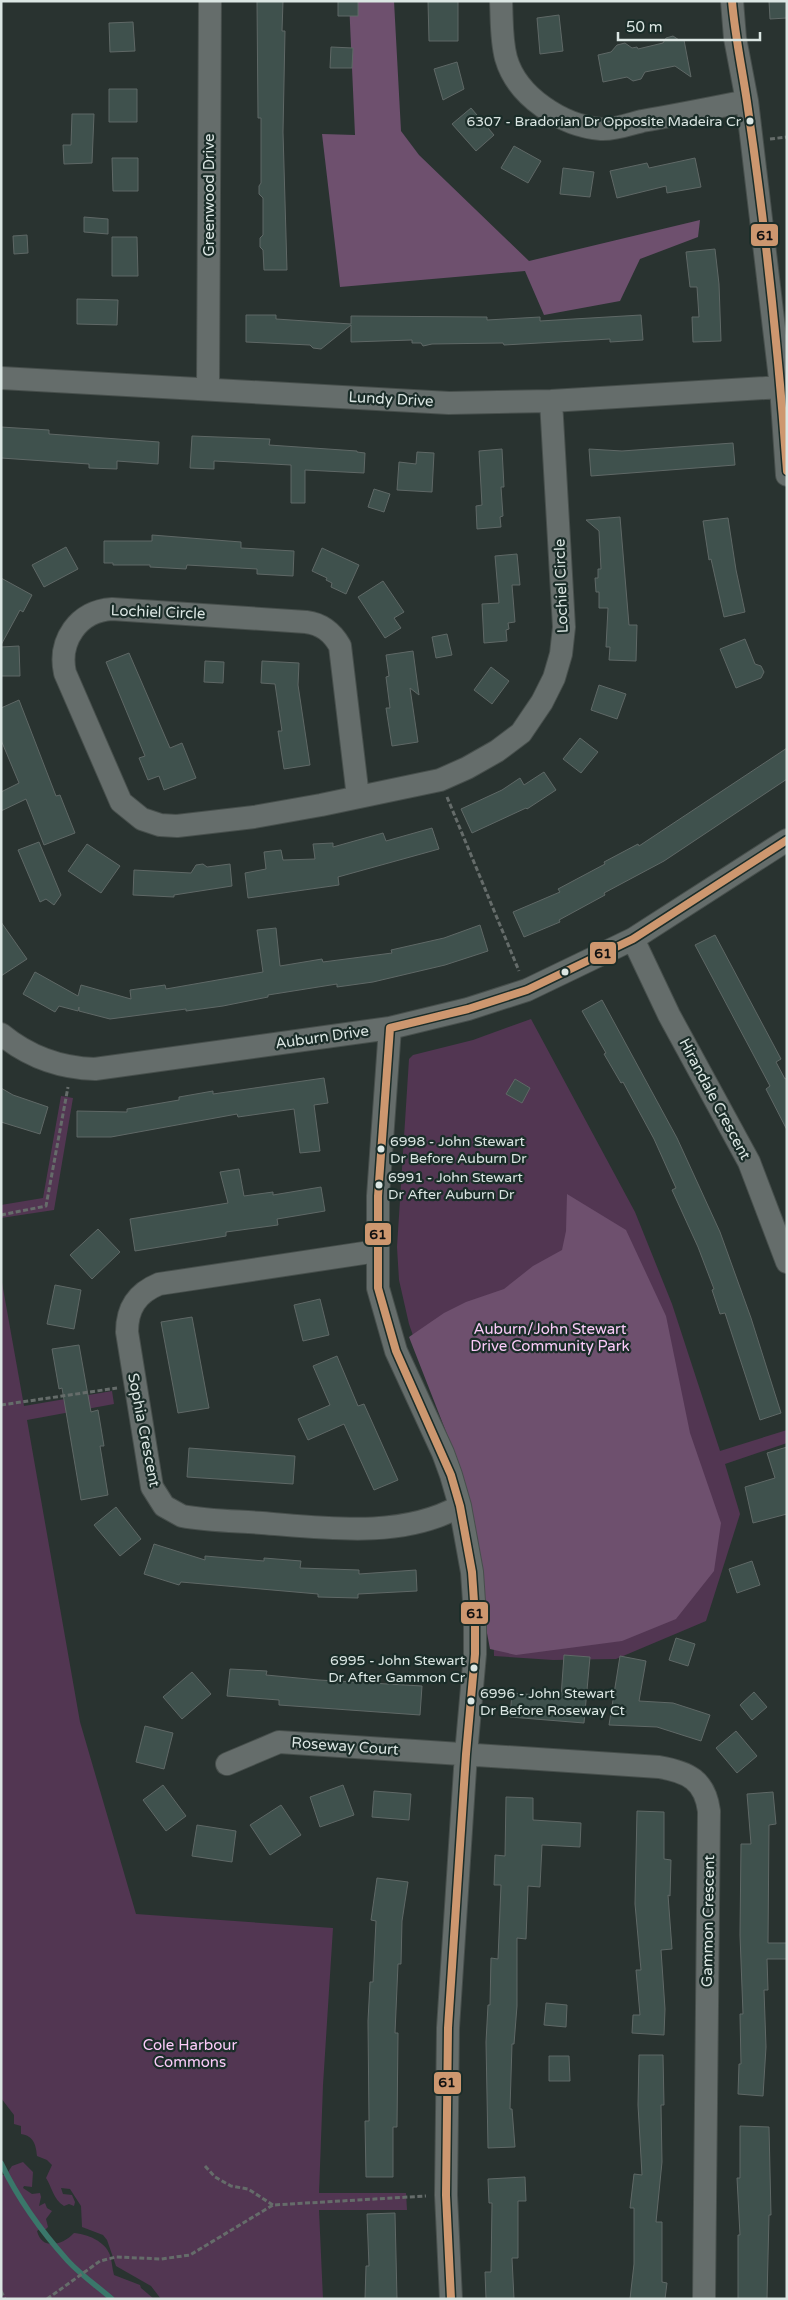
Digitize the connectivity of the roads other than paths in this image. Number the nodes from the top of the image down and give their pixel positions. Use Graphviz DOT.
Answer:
graph roads {
  1 [pos="210,1"];
  2 [pos="501,1"];
  3 [pos="732,1"];
  4 [pos="747,101"];
  5 [pos="1,378"];
  6 [pos="781,387"];
  7 [pos="208,389"];
  8 [pos="551,401"];
  9 [pos="787,475"];
  10 [pos="358,797"];
  11 [pos="787,840"];
  12 [pos="633,939"];
  13 [pos="390,1028"];
  14 [pos="1,1034"];
  15 [pos="377,1251"];
  16 [pos="787,1262"];
  17 [pos="460,1506"];
  18 [pos="466,1754"];
  19 [pos="227,1764"];
  20 [pos="451,2299"];
  21 [pos="704,2299"];
  1 -- 7 [label="street, Greenwood Drive"];
  2 -- 4 [label="street"];
  3 -- 4 [label="street"];
  4 -- 6 [label="street"];
  5 -- 7 [label="street, Lundy Drive"];
  6 -- 8 [label="street, Lundy Drive"];
  6 -- 9 [label="street"];
  7 -- 8 [label="street, Lundy Drive"];
  8 -- 10 [label="street, Lochiel Circle"];
  10 -- 10 [label="street, Lochiel Circle"];
  11 -- 12 [label="street, Auburn Drive"];
  12 -- 13 [label="street, Auburn Drive"];
  12 -- 16 [label="street, Hirandale Crescent"];
  13 -- 14 [label="street, Auburn Drive"];
  13 -- 15 [label="street"];
  15 -- 17 [label="street"];
  15 -- 17 [label="street, Sophia Crescent"];
  17 -- 18 [label="street"];
  18 -- 19 [label="street, Roseway Court"];
  18 -- 20 [label="street"];
  18 -- 21 [label="street, Gammon Crescent"];
}
